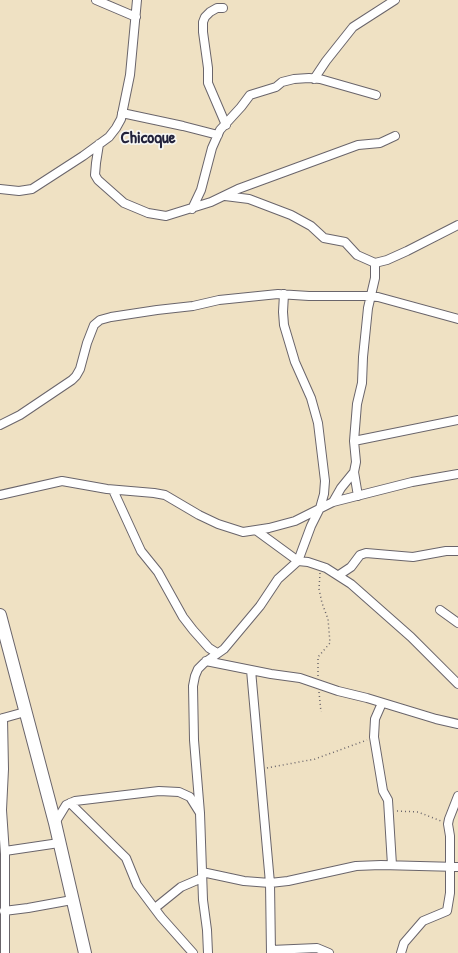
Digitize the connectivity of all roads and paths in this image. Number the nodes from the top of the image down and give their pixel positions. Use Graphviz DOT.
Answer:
graph roads {
  1 [pos="96,0"];
  2 [pos="137,0"];
  3 [pos="395,0"];
  4 [pos="223,8"];
  5 [pos="136,17"];
  6 [pos="314,79"];
  7 [pos="376,95"];
  8 [pos="122,113"];
  9 [pos="226,125"];
  10 [pos="218,135"];
  11 [pos="395,136"];
  12 [pos="99,144"];
  13 [pos="0,189"];
  14 [pos="224,196"];
  15 [pos="192,209"];
  16 [pos="458,225"];
  17 [pos="375,263"];
  18 [pos="284,294"];
  19 [pos="371,297"];
  20 [pos="458,319"];
  21 [pos="458,420"];
  22 [pos="0,425"];
  23 [pos="354,441"];
  24 [pos="354,472"];
  25 [pos="458,474"];
  26 [pos="113,490"];
  27 [pos="0,495"];
  28 [pos="358,496"];
  29 [pos="332,502"];
  30 [pos="320,508"];
  31 [pos="257,531"];
  32 [pos="458,551"];
  33 [pos="298,560"];
  34 [pos="316,565"];
  35 [pos="339,576"];
  36 [pos="440,610"];
  37 [pos="0,615"];
  38 [pos="458,623"];
  39 [pos="217,653"];
  40 [pos="206,661"];
  41 [pos="251,670"];
  42 [pos="318,684"];
  43 [pos="458,684"];
  44 [pos="382,703"];
  45 [pos="25,712"];
  46 [pos="321,712"];
  47 [pos="1,718"];
  48 [pos="458,724"];
  49 [pos="374,737"];
  50 [pos="261,770"];
  51 [pos="458,796"];
  52 [pos="70,803"];
  53 [pos="389,810"];
  54 [pos="200,813"];
  55 [pos="55,823"];
  56 [pos="448,824"];
  57 [pos="59,843"];
  58 [pos="5,851"];
  59 [pos="392,865"];
  60 [pos="454,866"];
  61 [pos="202,875"];
  62 [pos="270,882"];
  63 [pos="72,900"];
  64 [pos="155,908"];
  65 [pos="4,911"];
  66 [pos="271,951"];
  67 [pos="5,953"];
  68 [pos="85,953"];
  69 [pos="193,953"];
  70 [pos="208,953"];
  71 [pos="329,953"];
  72 [pos="400,953"];
  1 -- 5 [label="street"];
  2 -- 5 [label="street"];
  3 -- 6 [label="street"];
  4 -- 9 [label="street"];
  5 -- 8 [label="street"];
  6 -- 7 [label="street"];
  6 -- 9 [label="street"];
  8 -- 10 [label="street"];
  8 -- 12 [label="street"];
  9 -- 10 [label="street"];
  10 -- 15 [label="street"];
  11 -- 14 [label="street"];
  12 -- 13 [label="street"];
  12 -- 15 [label="street"];
  14 -- 15 [label="street"];
  14 -- 17 [label="street"];
  16 -- 17 [label="street"];
  17 -- 19 [label="street"];
  18 -- 19 [label="street"];
  18 -- 22 [label="street"];
  18 -- 30 [label="street"];
  19 -- 20 [label="street"];
  19 -- 23 [label="street"];
  21 -- 23 [label="street"];
  23 -- 24 [label="street"];
  24 -- 28 [label="street"];
  24 -- 29 [label="street"];
  25 -- 28 [label="street"];
  26 -- 27 [label="street"];
  26 -- 31 [label="street"];
  26 -- 39 [label="street"];
  28 -- 29 [label="street"];
  29 -- 30 [label="street"];
  30 -- 31 [label="street"];
  30 -- 33 [label="street"];
  31 -- 33 [label="street"];
  32 -- 35 [label="street"];
  33 -- 34 [label="street"];
  33 -- 39 [label="street"];
  34 -- 35 [label="street"];
  34 -- 42 [label="path"];
  35 -- 43 [label="street"];
  36 -- 38 [label="street"];
  37 -- 45 [label="street"];
  39 -- 40 [label="street"];
  40 -- 41 [label="street"];
  40 -- 54 [label="street"];
  41 -- 42 [label="street"];
  41 -- 50 [label="street"];
  42 -- 44 [label="street"];
  42 -- 46 [label="path"];
  44 -- 48 [label="street"];
  44 -- 49 [label="street"];
  45 -- 47 [label="street"];
  45 -- 55 [label="street"];
  47 -- 58 [label="street"];
  49 -- 50 [label="path"];
  49 -- 53 [label="street"];
  50 -- 62 [label="street"];
  51 -- 56 [label="street"];
  52 -- 54 [label="street"];
  52 -- 55 [label="street"];
  52 -- 64 [label="street"];
  53 -- 56 [label="path"];
  53 -- 59 [label="street"];
  54 -- 61 [label="street"];
  55 -- 57 [label="street"];
  56 -- 60 [label="street"];
  57 -- 58 [label="street"];
  57 -- 63 [label="street"];
  58 -- 65 [label="street"];
  59 -- 60 [label="street"];
  59 -- 62 [label="street"];
  60 -- 72 [label="street"];
  61 -- 62 [label="street"];
  61 -- 64 [label="street"];
  61 -- 70 [label="street"];
  62 -- 66 [label="street"];
  63 -- 65 [label="street"];
  63 -- 68 [label="street"];
  64 -- 69 [label="street"];
  65 -- 67 [label="street"];
  66 -- 71 [label="street"];
}
